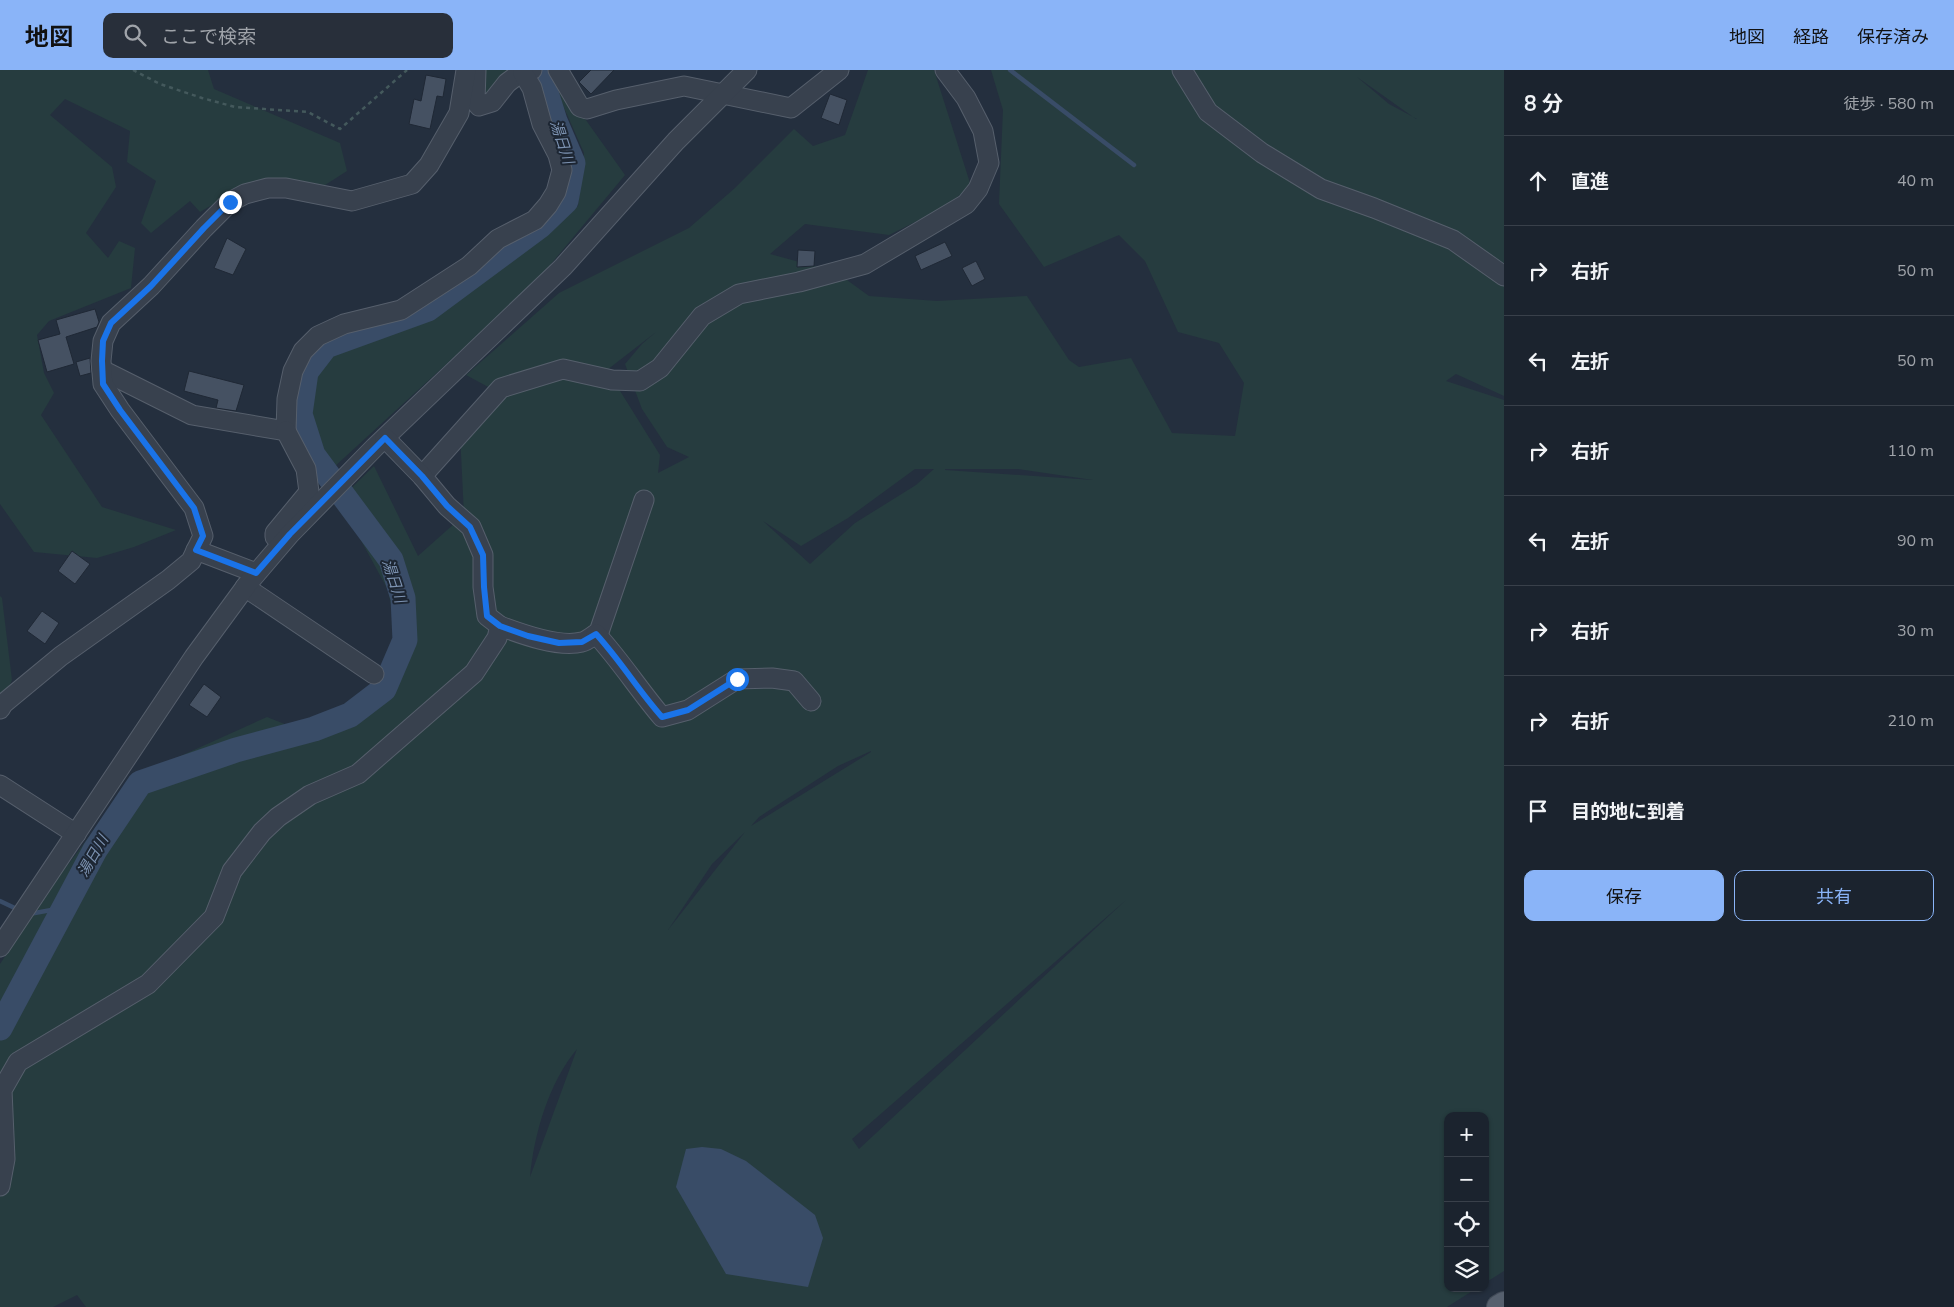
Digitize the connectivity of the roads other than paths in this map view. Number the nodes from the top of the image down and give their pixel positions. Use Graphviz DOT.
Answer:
graph roads {
  1 [pos="466,70"];
  2 [pos="476,70"];
  3 [pos="558,70"];
  4 [pos="747,70"];
  5 [pos="839,70"];
  6 [pos="945,70"];
  7 [pos="1182,70"];
  8 [pos="528,71"];
  9 [pos="720,95"];
  10 [pos="1504,276"];
  11 [pos="102,370"];
  12 [pos="286,431"];
  13 [pos="380,443"];
  14 [pos="422,476"];
  15 [pos="644,500"];
  16 [pos="196,550"];
  17 [pos="274,552"];
  18 [pos="251,580"];
  19 [pos="500,626"];
  20 [pos="596,634"];
  21 [pos="374,674"];
  22 [pos="811,702"];
  23 [pos="0,709"];
  24 [pos="0,785"];
  25 [pos="76,834"];
  26 [pos="0,947"];
  27 [pos="0,1186"];
  28 [pos="1504,1304"];
  29 [pos="1499,1307"];
  1 -- 11 [label="street"];
  2 -- 8 [label="street"];
  3 -- 9 [label="street"];
  4 -- 9 [label="street"];
  5 -- 9 [label="street"];
  6 -- 14 [label="street"];
  7 -- 10 [label="street"];
  8 -- 12 [label="street"];
  9 -- 13 [label="street"];
  11 -- 12 [label="street"];
  11 -- 16 [label="street"];
  12 -- 17 [label="street"];
  13 -- 14 [label="street"];
  13 -- 17 [label="street"];
  14 -- 19 [label="street"];
  15 -- 20 [label="street"];
  16 -- 18 [label="street"];
  16 -- 23 [label="street"];
  17 -- 18 [label="street"];
  18 -- 21 [label="street"];
  18 -- 25 [label="street"];
  19 -- 20 [label="street"];
  19 -- 27 [label="street"];
  20 -- 22 [label="street"];
  24 -- 25 [label="street"];
  25 -- 26 [label="street"];
  28 -- 29 [label="main road"];
}
